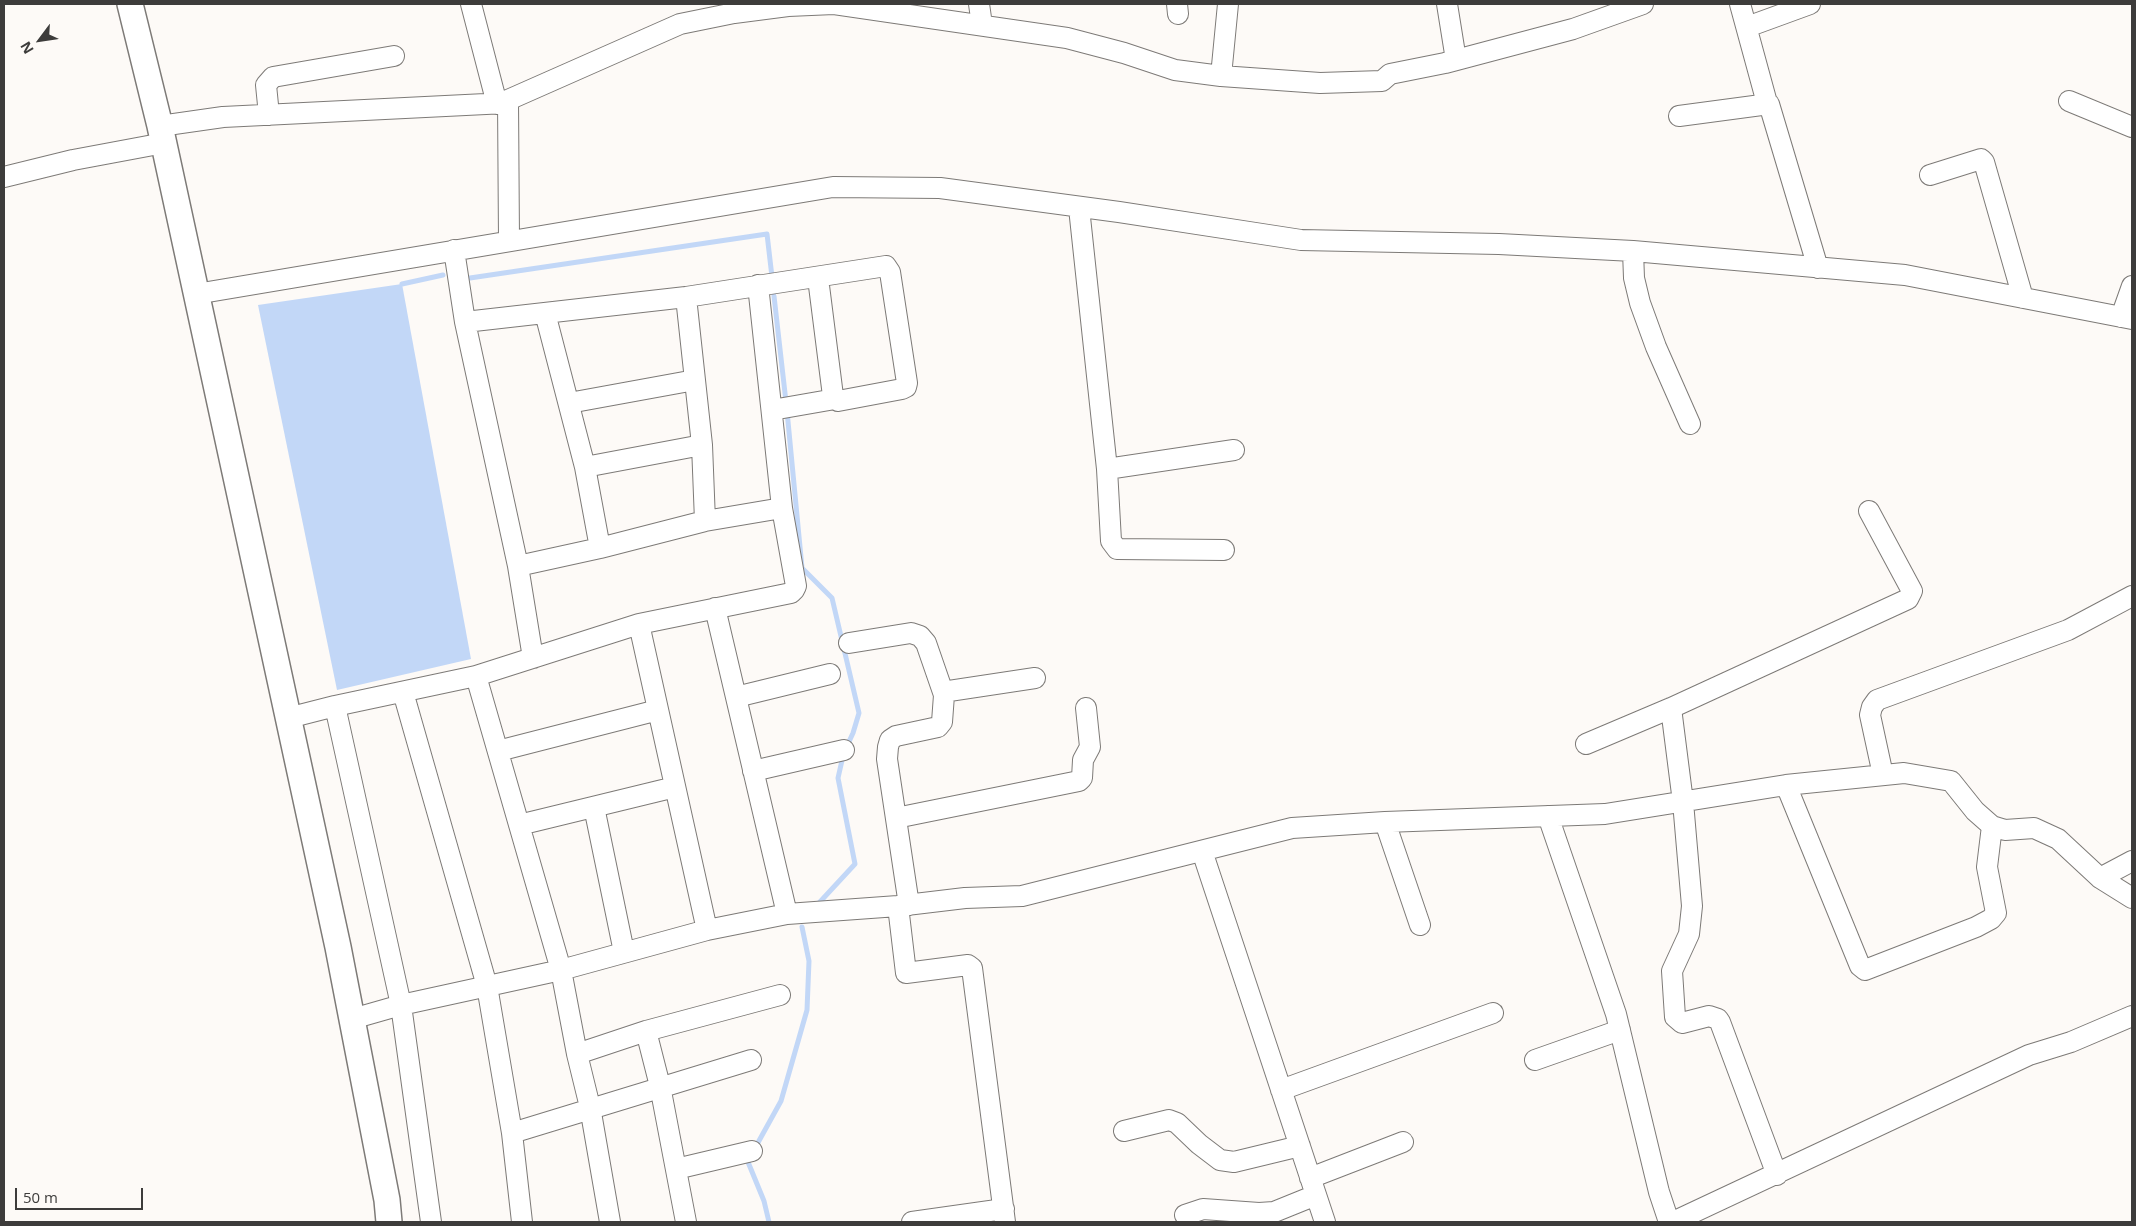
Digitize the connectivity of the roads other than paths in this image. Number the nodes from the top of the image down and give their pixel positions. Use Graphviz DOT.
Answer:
graph roads {
  1 [pos="130,4"];
  2 [pos="471,4"];
  3 [pos="822,4"];
  4 [pos="979,4"];
  5 [pos="1228,4"];
  6 [pos="1446,4"];
  7 [pos="1643,4"];
  8 [pos="1740,4"];
  9 [pos="1810,4"];
  10 [pos="982,25"];
  11 [pos="1747,27"];
  12 [pos="394,56"];
  13 [pos="1456,60"];
  14 [pos="1221,76"];
  15 [pos="2068,102"];
  16 [pos="502,103"];
  17 [pos="1767,103"];
  18 [pos="269,115"];
  19 [pos="1679,116"];
  20 [pos="2132,127"];
  21 [pos="162,135"];
  22 [pos="1930,175"];
  23 [pos="4,177"];
  24 [pos="1079,208"];
  25 [pos="509,241"];
  26 [pos="454,250"];
  27 [pos="1633,251"];
  28 [pos="1818,268"];
  29 [pos="818,278"];
  30 [pos="758,285"];
  31 [pos="2132,286"];
  32 [pos="196,294"];
  33 [pos="686,296"];
  34 [pos="2023,298"];
  35 [pos="545,313"];
  36 [pos="2127,318"];
  37 [pos="465,322"];
  38 [pos="695,380"];
  39 [pos="835,399"];
  40 [pos="569,403"];
  41 [pos="782,408"];
  42 [pos="1690,424"];
  43 [pos="702,445"];
  44 [pos="1234,450"];
  45 [pos="586,467"];
  46 [pos="1107,469"];
  47 [pos="782,508"];
  48 [pos="1869,511"];
  49 [pos="706,521"];
  50 [pos="600,548"];
  51 [pos="1224,550"];
  52 [pos="518,566"];
  53 [pos="2132,596"];
  54 [pos="714,608"];
  55 [pos="639,624"];
  56 [pos="849,643"];
  57 [pos="533,658"];
  58 [pos="830,674"];
  59 [pos="476,676"];
  60 [pos="1035,678"];
  61 [pos="403,692"];
  62 [pos="944,694"];
  63 [pos="736,696"];
  64 [pos="335,706"];
  65 [pos="1086,708"];
  66 [pos="1670,708"];
  67 [pos="658,710"];
  68 [pos="288,718"];
  69 [pos="1586,744"];
  70 [pos="844,750"];
  71 [pos="498,751"];
  72 [pos="753,771"];
  73 [pos="1883,775"];
  74 [pos="1786,785"];
  75 [pos="675,787"];
  76 [pos="1683,802"];
  77 [pos="594,807"];
  78 [pos="1548,816"];
  79 [pos="896,818"];
  80 [pos="1385,822"];
  81 [pos="519,825"];
  82 [pos="1992,826"];
  83 [pos="1202,851"];
  84 [pos="2132,861"];
  85 [pos="2100,878"];
  86 [pos="2132,898"];
  87 [pos="903,905"];
  88 [pos="787,914"];
  89 [pos="1420,925"];
  90 [pos="707,930"];
  91 [pos="624,952"];
  92 [pos="561,970"];
  93 [pos="487,986"];
  94 [pos="780,995"];
  95 [pos="401,1006"];
  96 [pos="1492,1014"];
  97 [pos="2132,1016"];
  98 [pos="352,1019"];
  99 [pos="1620,1030"];
  100 [pos="646,1031"];
  101 [pos="577,1054"];
  102 [pos="751,1060"];
  103 [pos="1535,1060"];
  104 [pos="660,1086"];
  105 [pos="1282,1090"];
  106 [pos="590,1107"];
  107 [pos="1124,1131"];
  108 [pos="512,1133"];
  109 [pos="1403,1142"];
  110 [pos="1300,1146"];
  111 [pos="752,1151"];
  112 [pos="676,1169"];
  113 [pos="1777,1175"];
  114 [pos="1313,1186"];
  115 [pos="1005,1215"];
  116 [pos="1185,1215"];
  117 [pos="389,1222"];
  118 [pos="431,1222"];
  119 [pos="522,1222"];
  120 [pos="610,1222"];
  121 [pos="686,1222"];
  122 [pos="912,1222"];
  123 [pos="1325,1222"];
  124 [pos="1669,1222"];
  125 [pos="1673,1222"];
  1 -- 21 [label="main road"];
  2 -- 16 [label="street"];
  3 -- 10 [label="street"];
  3 -- 16 [label="street"];
  4 -- 10 [label="street"];
  5 -- 14 [label="street"];
  6 -- 13 [label="street"];
  7 -- 13 [label="street"];
  8 -- 11 [label="street"];
  9 -- 11 [label="street"];
  10 -- 14 [label="street"];
  11 -- 17 [label="street"];
  12 -- 18 [label="street"];
  13 -- 14 [label="street"];
  15 -- 20 [label="street"];
  16 -- 18 [label="street"];
  16 -- 25 [label="street"];
  17 -- 19 [label="street"];
  17 -- 28 [label="street"];
  18 -- 21 [label="street"];
  21 -- 23 [label="street"];
  21 -- 32 [label="main road"];
  22 -- 34 [label="street"];
  24 -- 25 [label="street"];
  24 -- 27 [label="street"];
  24 -- 46 [label="street"];
  25 -- 26 [label="street"];
  26 -- 32 [label="street"];
  26 -- 37 [label="street"];
  27 -- 28 [label="street"];
  27 -- 42 [label="street"];
  28 -- 34 [label="street"];
  29 -- 30 [label="street"];
  29 -- 39 [label="street"];
  29 -- 39 [label="street"];
  30 -- 33 [label="street"];
  30 -- 41 [label="street"];
  31 -- 36 [label="street"];
  32 -- 68 [label="main road"];
  33 -- 35 [label="street"];
  33 -- 38 [label="street"];
  34 -- 36 [label="street"];
  35 -- 37 [label="street"];
  35 -- 40 [label="street"];
  37 -- 52 [label="street"];
  38 -- 40 [label="street"];
  38 -- 43 [label="street"];
  39 -- 41 [label="street"];
  40 -- 45 [label="street"];
  41 -- 47 [label="street"];
  43 -- 45 [label="street"];
  43 -- 49 [label="street"];
  44 -- 46 [label="street"];
  45 -- 50 [label="street"];
  46 -- 51 [label="street"];
  47 -- 49 [label="street"];
  47 -- 54 [label="street"];
  48 -- 66 [label="street"];
  49 -- 50 [label="street"];
  50 -- 52 [label="street"];
  52 -- 57 [label="street"];
  53 -- 73 [label="street"];
  54 -- 55 [label="street"];
  54 -- 63 [label="street"];
  55 -- 57 [label="street"];
  55 -- 67 [label="street"];
  56 -- 62 [label="street"];
  57 -- 59 [label="street"];
  58 -- 63 [label="street"];
  59 -- 61 [label="street"];
  59 -- 71 [label="street"];
  60 -- 62 [label="street"];
  61 -- 64 [label="street"];
  61 -- 93 [label="street"];
  62 -- 79 [label="street"];
  63 -- 72 [label="street"];
  64 -- 68 [label="street"];
  64 -- 95 [label="street"];
  65 -- 79 [label="street"];
  66 -- 69 [label="street"];
  66 -- 76 [label="street"];
  67 -- 71 [label="street"];
  67 -- 75 [label="street"];
  68 -- 98 [label="main road"];
  70 -- 72 [label="street"];
  71 -- 81 [label="street"];
  72 -- 88 [label="street"];
  73 -- 74 [label="street"];
  73 -- 82 [label="street"];
  74 -- 76 [label="street"];
  74 -- 82 [label="street"];
  75 -- 77 [label="street"];
  75 -- 90 [label="street"];
  76 -- 78 [label="street"];
  76 -- 113 [label="street"];
  77 -- 81 [label="street"];
  77 -- 91 [label="street"];
  78 -- 80 [label="street"];
  78 -- 99 [label="street"];
  79 -- 87 [label="street"];
  80 -- 83 [label="street"];
  80 -- 89 [label="street"];
  81 -- 92 [label="street"];
  82 -- 85 [label="street"];
  83 -- 87 [label="street"];
  83 -- 105 [label="street"];
  84 -- 85 [label="street"];
  85 -- 86 [label="street"];
  87 -- 88 [label="street"];
  87 -- 115 [label="street"];
  88 -- 90 [label="street"];
  90 -- 91 [label="street"];
  91 -- 92 [label="street"];
  92 -- 93 [label="street"];
  92 -- 101 [label="street"];
  93 -- 95 [label="street"];
  93 -- 108 [label="street"];
  94 -- 100 [label="street"];
  95 -- 98 [label="street"];
  95 -- 118 [label="street"];
  96 -- 105 [label="street"];
  97 -- 113 [label="street"];
  98 -- 117 [label="main road"];
  99 -- 103 [label="street"];
  99 -- 124 [label="street"];
  100 -- 101 [label="street"];
  100 -- 104 [label="street"];
  101 -- 106 [label="street"];
  102 -- 104 [label="street"];
  104 -- 106 [label="street"];
  104 -- 112 [label="street"];
  105 -- 110 [label="street"];
  106 -- 108 [label="street"];
  106 -- 120 [label="street"];
  107 -- 110 [label="street"];
  108 -- 119 [label="street"];
  109 -- 114 [label="street"];
  110 -- 114 [label="street"];
  111 -- 112 [label="street"];
  112 -- 121 [label="street"];
  113 -- 125 [label="street"];
  114 -- 116 [label="street"];
  114 -- 123 [label="street"];
  115 -- 122 [label="street"];
}
